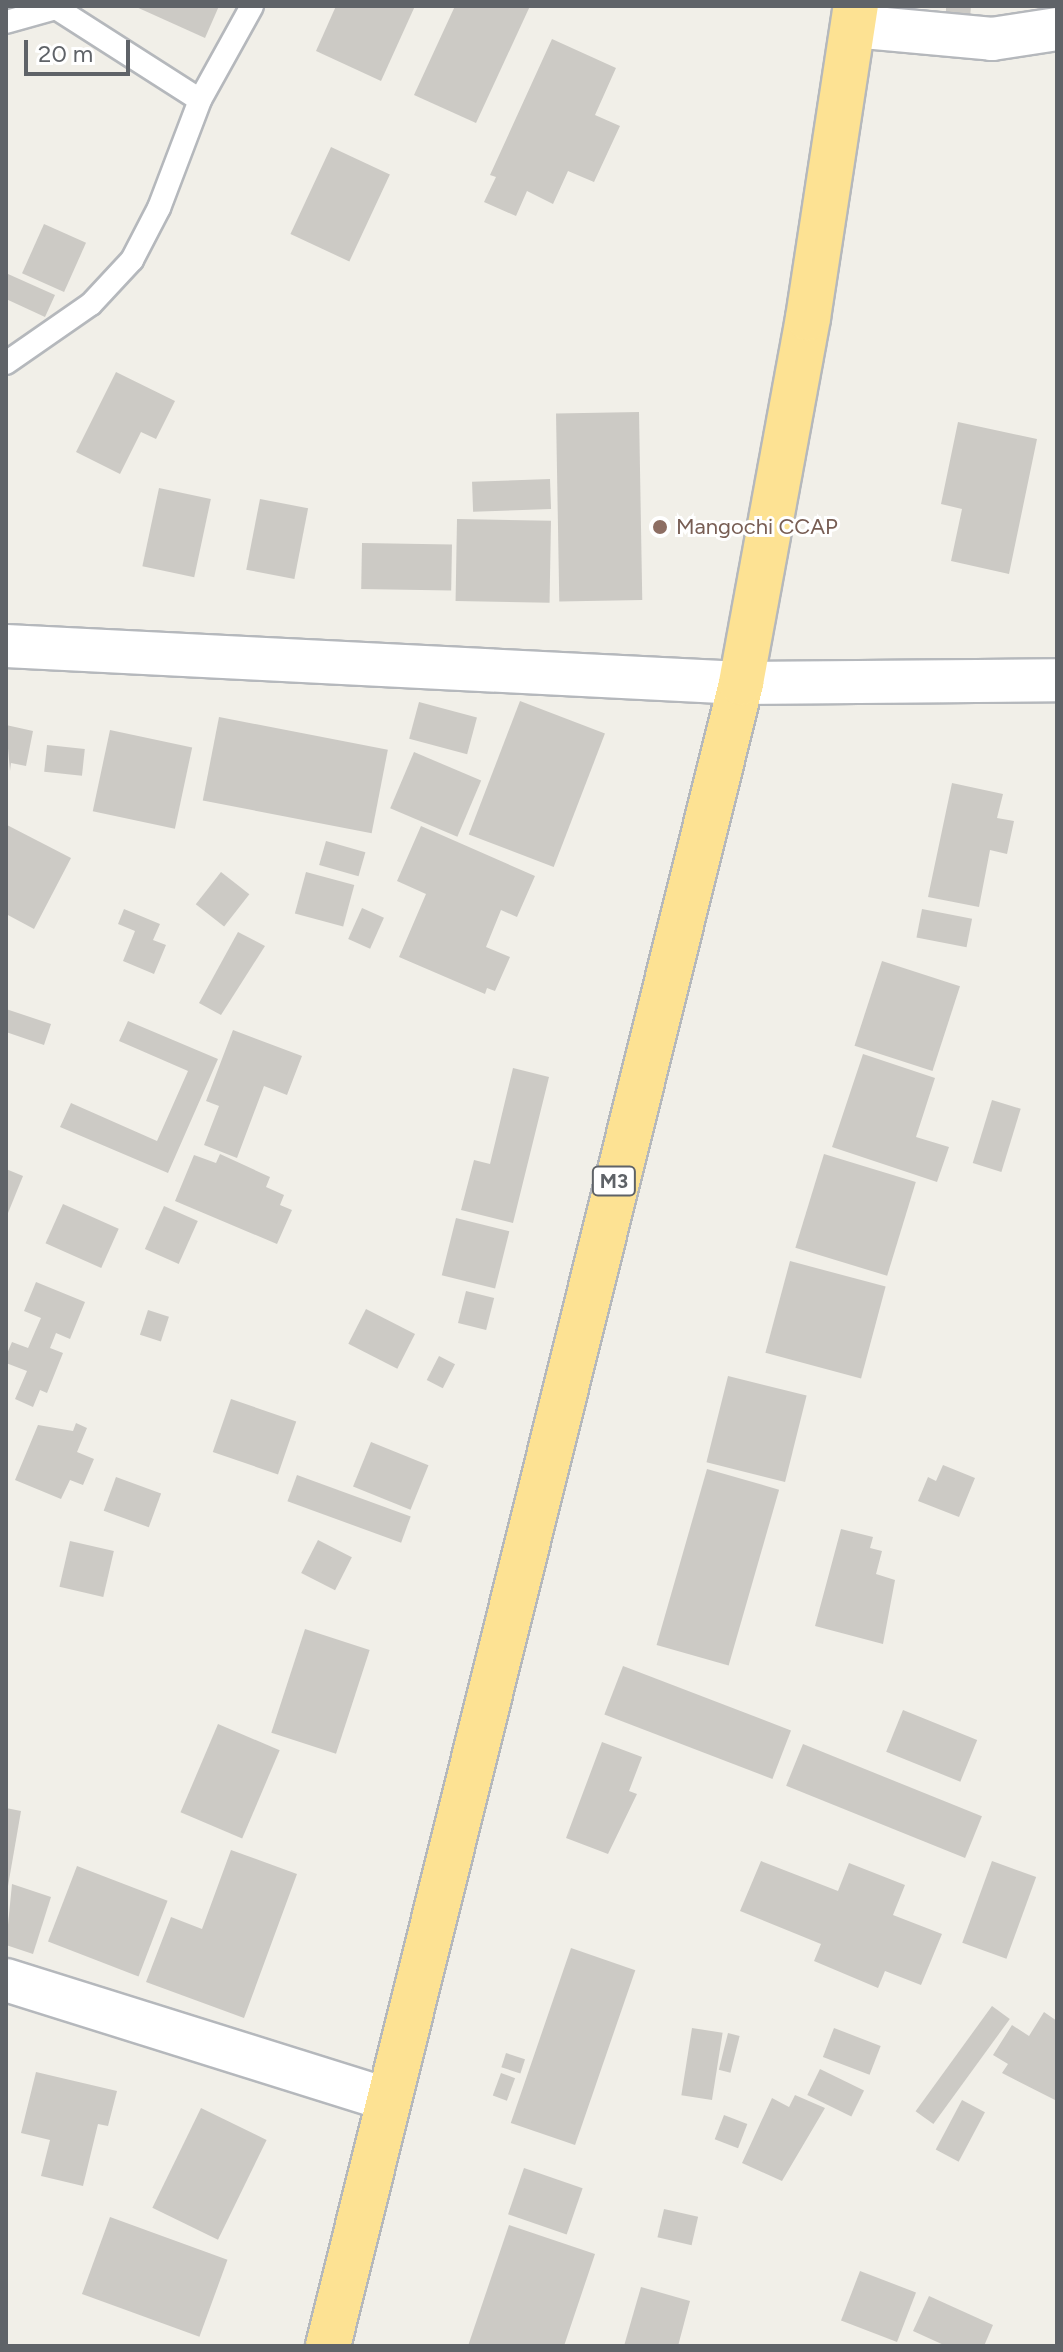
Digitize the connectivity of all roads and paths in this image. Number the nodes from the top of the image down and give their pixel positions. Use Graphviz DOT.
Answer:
graph roads {
  1 [pos="252,6"];
  2 [pos="54,7"];
  3 [pos="854,16"];
  4 [pos="6,22"];
  5 [pos="1057,29"];
  6 [pos="200,100"];
  7 [pos="6,363"];
  8 [pos="6,646"];
  9 [pos="1057,680"];
  10 [pos="741,683"];
  11 [pos="6,1980"];
  12 [pos="386,2099"];
  13 [pos="328,2346"];
  1 -- 6 [label="lane"];
  2 -- 4 [label="lane"];
  2 -- 6 [label="lane"];
  3 -- 5 [label="street"];
  3 -- 10 [label="highway, M3"];
  6 -- 7 [label="lane"];
  8 -- 10 [label="street"];
  9 -- 10 [label="street"];
  10 -- 12 [label="highway, M3"];
  11 -- 12 [label="street"];
  12 -- 13 [label="highway, M3"];
}
